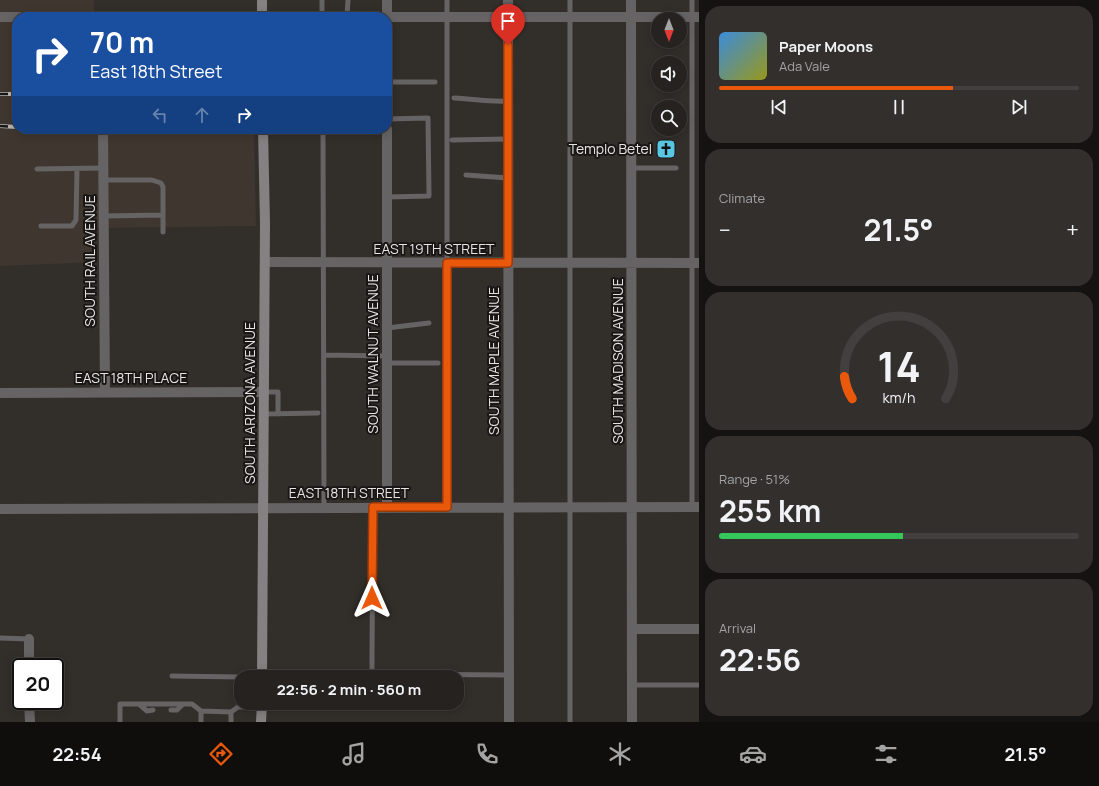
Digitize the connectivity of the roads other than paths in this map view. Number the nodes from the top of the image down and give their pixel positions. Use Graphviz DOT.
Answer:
graph roads {
  1 [pos="262,0"];
  2 [pos="322,0"];
  3 [pos="348,0"];
  4 [pos="387,0"];
  5 [pos="447,0"];
  6 [pos="508,0"];
  7 [pos="570,0"];
  8 [pos="632,0"];
  9 [pos="692,0"];
  10 [pos="262,12"];
  11 [pos="322,12"];
  12 [pos="347,12"];
  13 [pos="387,12"];
  14 [pos="447,16"];
  15 [pos="508,16"];
  16 [pos="570,16"];
  17 [pos="631,16"];
  18 [pos="0,17"];
  19 [pos="12,17"];
  20 [pos="392,17"];
  21 [pos="696,17"];
  22 [pos="392,82"];
  23 [pos="435,82"];
  24 [pos="454,98"];
  25 [pos="508,101"];
  26 [pos="392,119"];
  27 [pos="103,134"];
  28 [pos="264,134"];
  29 [pos="323,134"];
  30 [pos="387,134"];
  31 [pos="508,139"];
  32 [pos="452,140"];
  33 [pos="78,168"];
  34 [pos="103,168"];
  35 [pos="632,168"];
  36 [pos="676,168"];
  37 [pos="37,169"];
  38 [pos="466,175"];
  39 [pos="508,178"];
  40 [pos="103,180"];
  41 [pos="387,197"];
  42 [pos="163,215"];
  43 [pos="103,216"];
  44 [pos="41,226"];
  45 [pos="163,232"];
  46 [pos="264,262"];
  47 [pos="324,262"];
  48 [pos="386,263"];
  49 [pos="447,263"];
  50 [pos="508,263"];
  51 [pos="632,263"];
  52 [pos="696,263"];
  53 [pos="570,264"];
  54 [pos="430,323"];
  55 [pos="387,328"];
  56 [pos="324,355"];
  57 [pos="387,360"];
  58 [pos="438,363"];
  59 [pos="105,392"];
  60 [pos="263,392"];
  61 [pos="0,393"];
  62 [pos="318,413"];
  63 [pos="263,414"];
  64 [pos="278,414"];
  65 [pos="264,507"];
  66 [pos="324,507"];
  67 [pos="373,507"];
  68 [pos="387,507"];
  69 [pos="447,507"];
  70 [pos="508,507"];
  71 [pos="570,507"];
  72 [pos="632,507"];
  73 [pos="696,507"];
  74 [pos="0,509"];
  75 [pos="632,629"];
  76 [pos="699,629"];
  77 [pos="0,638"];
  78 [pos="29,638"];
  79 [pos="29,658"];
  80 [pos="262,670"];
  81 [pos="509,674"];
  82 [pos="172,676"];
  83 [pos="234,677"];
  84 [pos="633,685"];
  85 [pos="699,685"];
  86 [pos="139,704"];
  87 [pos="183,704"];
  88 [pos="29,710"];
  89 [pos="153,710"];
  90 [pos="171,710"];
  91 [pos="234,710"];
  92 [pos="262,710"];
  93 [pos="201,712"];
  94 [pos="231,712"];
  95 [pos="30,722"];
  96 [pos="120,722"];
  97 [pos="201,722"];
  98 [pos="231,722"];
  99 [pos="262,722"];
  100 [pos="509,722"];
  101 [pos="570,722"];
  102 [pos="632,722"];
  1 -- 10 [label="street"];
  2 -- 11 [label="lane"];
  3 -- 12 [label="lane"];
  4 -- 13 [label="street"];
  5 -- 14 [label="lane"];
  6 -- 15 [label="street, SOUTH MAPLE AVENUE"];
  7 -- 16 [label="lane"];
  8 -- 17 [label="street, SOUTH MADISON AVENUE"];
  9 -- 21 [label="lane"];
  14 -- 15 [label="street"];
  14 -- 20 [label="street"];
  14 -- 49 [label="lane"];
  15 -- 16 [label="street"];
  15 -- 25 [label="street, SOUTH MAPLE AVENUE"];
  16 -- 17 [label="street"];
  16 -- 53 [label="lane"];
  17 -- 21 [label="street"];
  17 -- 35 [label="street, SOUTH MADISON AVENUE"];
  18 -- 19 [label="street"];
  21 -- 52 [label="lane"];
  22 -- 23 [label="lane"];
  24 -- 25 [label="lane"];
  25 -- 31 [label="street, SOUTH MAPLE AVENUE"];
  26 -- 41 [label="lane"];
  27 -- 34 [label="street, SOUTH RAIL AVENUE"];
  28 -- 46 [label="street, SOUTH ARIZONA AVENUE"];
  29 -- 47 [label="lane"];
  30 -- 41 [label="street, SOUTH WALNUT AVENUE"];
  31 -- 32 [label="lane"];
  31 -- 39 [label="street, SOUTH MAPLE AVENUE"];
  33 -- 34 [label="lane"];
  33 -- 37 [label="lane"];
  33 -- 44 [label="lane"];
  34 -- 40 [label="street, SOUTH RAIL AVENUE"];
  35 -- 36 [label="lane"];
  35 -- 51 [label="street, SOUTH MADISON AVENUE"];
  38 -- 39 [label="lane"];
  39 -- 50 [label="street, SOUTH MAPLE AVENUE"];
  40 -- 42 [label="lane"];
  40 -- 43 [label="street, SOUTH RAIL AVENUE"];
  41 -- 48 [label="street, SOUTH WALNUT AVENUE"];
  42 -- 43 [label="lane"];
  42 -- 45 [label="lane"];
  43 -- 59 [label="street, SOUTH RAIL AVENUE"];
  46 -- 47 [label="street, EAST 19TH STREET"];
  46 -- 60 [label="street, SOUTH ARIZONA AVENUE"];
  47 -- 48 [label="street, EAST 19TH STREET"];
  47 -- 56 [label="lane"];
  48 -- 49 [label="street, EAST 19TH STREET"];
  48 -- 55 [label="street, SOUTH WALNUT AVENUE"];
  49 -- 50 [label="street, EAST 19TH STREET"];
  49 -- 69 [label="lane"];
  50 -- 53 [label="street, EAST 19TH STREET"];
  50 -- 70 [label="street, SOUTH MAPLE AVENUE"];
  51 -- 52 [label="street, EAST 19TH STREET"];
  51 -- 53 [label="street, EAST 19TH STREET"];
  51 -- 72 [label="street, SOUTH MADISON AVENUE"];
  52 -- 73 [label="lane"];
  53 -- 71 [label="lane"];
  54 -- 55 [label="lane"];
  55 -- 57 [label="street, SOUTH WALNUT AVENUE"];
  56 -- 57 [label="lane"];
  56 -- 66 [label="lane"];
  57 -- 58 [label="lane"];
  57 -- 68 [label="street, SOUTH WALNUT AVENUE"];
  59 -- 60 [label="street, EAST 18TH PLACE"];
  59 -- 61 [label="street, EAST 18TH PLACE"];
  60 -- 63 [label="street, SOUTH ARIZONA AVENUE"];
  60 -- 64 [label="lane"];
  62 -- 64 [label="lane"];
  63 -- 64 [label="lane"];
  63 -- 65 [label="street, SOUTH ARIZONA AVENUE"];
  65 -- 66 [label="street, EAST 18TH STREET"];
  65 -- 74 [label="street, EAST 18TH STREET"];
  65 -- 80 [label="street, SOUTH ARIZONA AVENUE"];
  66 -- 67 [label="street, EAST 18TH STREET"];
  67 -- 68 [label="street, EAST 18TH STREET"];
  67 -- 81 [label="lane"];
  68 -- 69 [label="street, EAST 18TH STREET"];
  69 -- 70 [label="street, EAST 18TH STREET"];
  70 -- 71 [label="street, EAST 18TH STREET"];
  70 -- 81 [label="street, SOUTH MAPLE AVENUE"];
  71 -- 72 [label="street, EAST 18TH STREET"];
  71 -- 101 [label="lane"];
  72 -- 73 [label="street, EAST 18TH STREET"];
  72 -- 75 [label="street, SOUTH MADISON AVENUE"];
  75 -- 76 [label="street"];
  75 -- 84 [label="street, SOUTH MADISON AVENUE"];
  77 -- 78 [label="lane"];
  78 -- 79 [label="street"];
  81 -- 100 [label="street, SOUTH MAPLE AVENUE"];
  82 -- 83 [label="lane"];
  84 -- 85 [label="lane"];
  84 -- 102 [label="street, SOUTH MADISON AVENUE"];
  86 -- 87 [label="lane"];
  86 -- 89 [label="lane"];
  86 -- 96 [label="lane"];
  87 -- 90 [label="lane"];
  87 -- 93 [label="lane"];
  88 -- 95 [label="street"];
  91 -- 94 [label="lane"];
  92 -- 99 [label="street"];
  93 -- 94 [label="lane"];
  93 -- 97 [label="lane"];
  94 -- 98 [label="lane"];
}
